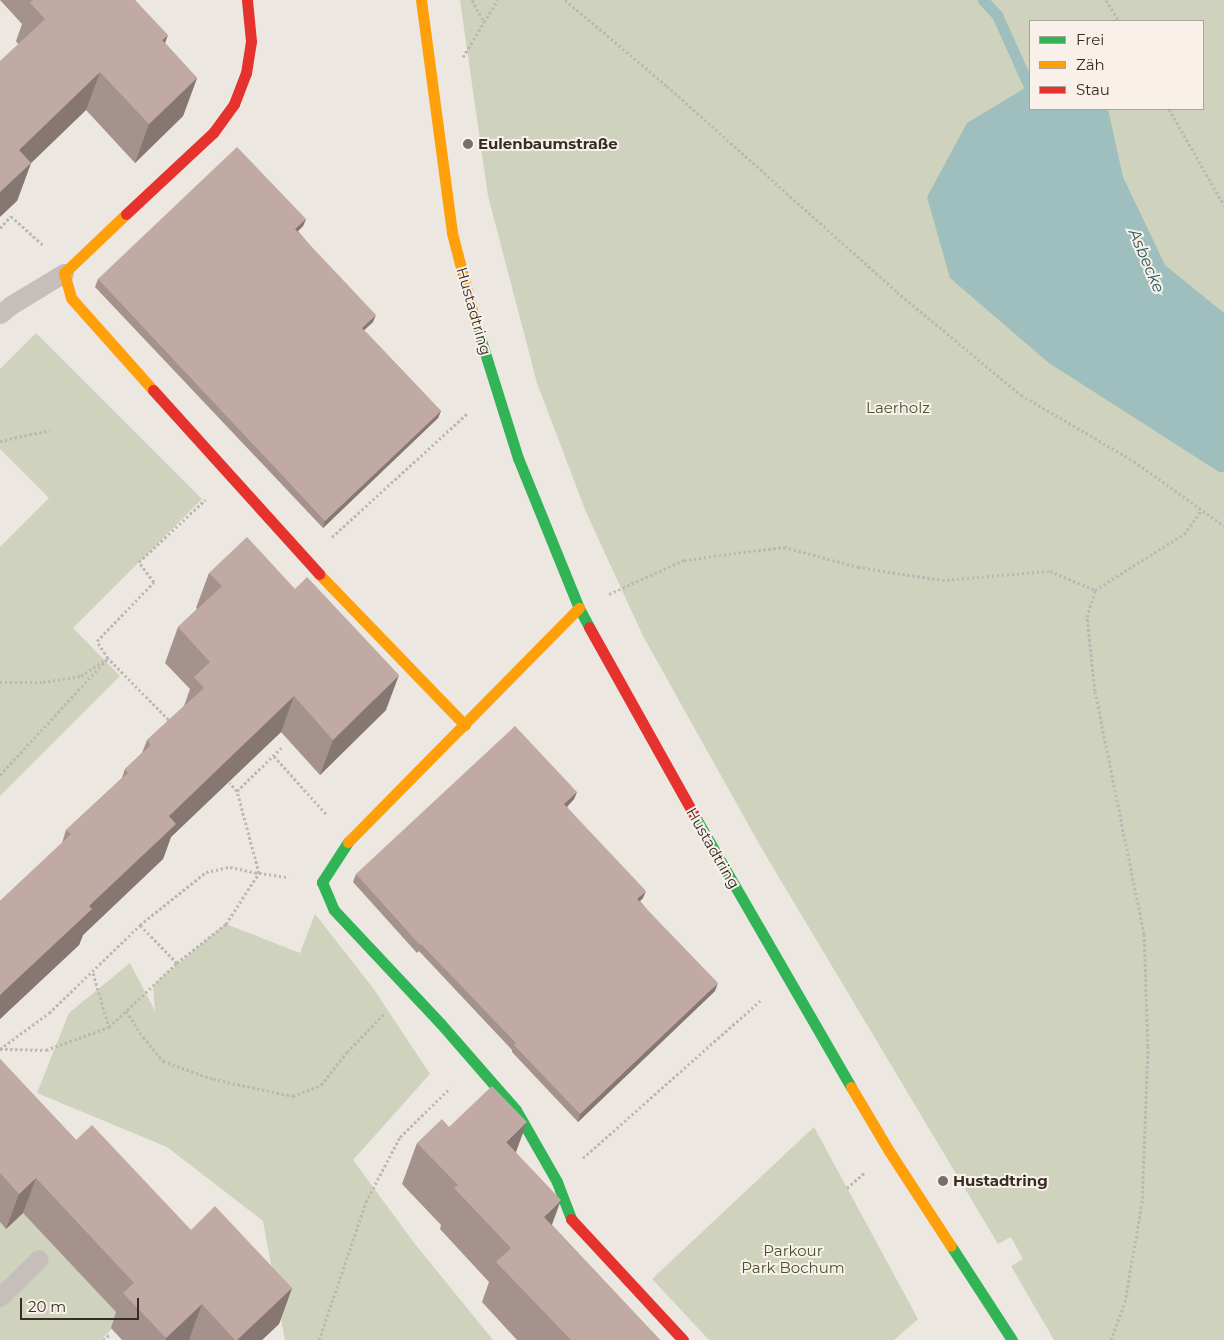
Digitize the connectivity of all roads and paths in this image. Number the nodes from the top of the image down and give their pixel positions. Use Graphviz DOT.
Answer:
graph roads {
  1 [pos="247,0"];
  2 [pos="421,0"];
  3 [pos="472,0"];
  4 [pos="498,0"];
  5 [pos="565,0"];
  6 [pos="1106,0"];
  7 [pos="1118,20"];
  8 [pos="484,22"];
  9 [pos="473,41"];
  10 [pos="1170,110"];
  11 [pos="1224,205"];
  12 [pos="0,228"];
  13 [pos="45,247"];
  14 [pos="64,273"];
  15 [pos="0,314"];
  16 [pos="496,388"];
  17 [pos="50,430"];
  18 [pos="0,440"];
  19 [pos="198,506"];
  20 [pos="1201,511"];
  21 [pos="1224,526"];
  22 [pos="331,538"];
  23 [pos="1096,590"];
  24 [pos="579,608"];
  25 [pos="108,658"];
  26 [pos="0,682"];
  27 [pos="465,725"];
  28 [pos="174,726"];
  29 [pos="281,748"];
  30 [pos="274,756"];
  31 [pos="0,775"];
  32 [pos="230,783"];
  33 [pos="237,791"];
  34 [pos="349,840"];
  35 [pos="259,873"];
  36 [pos="322,882"];
  37 [pos="140,925"];
  38 [pos="178,963"];
  39 [pos="93,972"];
  40 [pos="786,977"];
  41 [pos="409,989"];
  42 [pos="126,1011"];
  43 [pos="109,1027"];
  44 [pos="0,1049"];
  45 [pos="474,1064"];
  46 [pos="557,1182"];
  47 [pos="39,1258"];
  48 [pos="0,1297"];
  49 [pos="109,1335"];
  50 [pos="104,1340"];
  51 [pos="319,1340"];
  52 [pos="683,1340"];
  53 [pos="1012,1340"];
  54 [pos="1111,1340"];
  1 -- 14 [label="street"];
  2 -- 16 [label="street, Hustadtring"];
  3 -- 8 [label="path"];
  4 -- 8 [label="path"];
  5 -- 20 [label="path"];
  6 -- 7 [label="path"];
  8 -- 9 [label="path"];
  10 -- 11 [label="path"];
  12 -- 13 [label="path"];
  14 -- 15 [label="lane"];
  14 -- 27 [label="street"];
  16 -- 22 [label="path"];
  16 -- 24 [label="street, Hustadtring"];
  17 -- 18 [label="path"];
  19 -- 25 [label="path"];
  20 -- 21 [label="path"];
  20 -- 23 [label="path"];
  23 -- 24 [label="path"];
  23 -- 54 [label="path"];
  24 -- 27 [label="street"];
  24 -- 40 [label="street, Hustadtring"];
  25 -- 26 [label="path"];
  25 -- 28 [label="path"];
  25 -- 31 [label="path"];
  27 -- 34 [label="street"];
  29 -- 30 [label="path"];
  30 -- 33 [label="path"];
  30 -- 34 [label="path"];
  32 -- 33 [label="path"];
  33 -- 35 [label="path"];
  34 -- 36 [label="street"];
  35 -- 36 [label="path"];
  35 -- 37 [label="path"];
  35 -- 38 [label="path"];
  36 -- 41 [label="street"];
  37 -- 38 [label="path"];
  37 -- 39 [label="path"];
  38 -- 42 [label="path"];
  39 -- 43 [label="path"];
  39 -- 44 [label="path"];
  40 -- 46 [label="path"];
  40 -- 53 [label="street, Hustadtring"];
  41 -- 42 [label="path"];
  41 -- 45 [label="street"];
  42 -- 43 [label="path"];
  43 -- 44 [label="path"];
  45 -- 46 [label="street"];
  45 -- 51 [label="path"];
  46 -- 52 [label="street"];
  47 -- 48 [label="lane"];
  49 -- 50 [label="path"];
}
